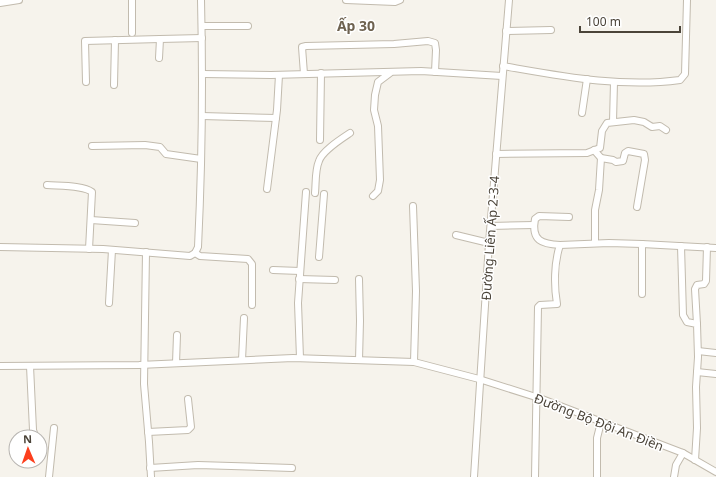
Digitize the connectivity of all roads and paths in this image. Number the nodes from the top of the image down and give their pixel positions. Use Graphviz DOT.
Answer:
graph roads {
  1 [pos="19,0"];
  2 [pos="132,0"];
  3 [pos="201,0"];
  4 [pos="346,0"];
  5 [pos="400,0"];
  6 [pos="508,0"];
  7 [pos="688,0"];
  8 [pos="0,3"];
  9 [pos="202,26"];
  10 [pos="248,26"];
  11 [pos="551,30"];
  12 [pos="506,31"];
  13 [pos="132,32"];
  14 [pos="202,38"];
  15 [pos="160,39"];
  16 [pos="114,40"];
  17 [pos="159,58"];
  18 [pos="503,66"];
  19 [pos="391,72"];
  20 [pos="435,72"];
  21 [pos="321,73"];
  22 [pos="203,74"];
  23 [pos="304,74"];
  24 [pos="279,75"];
  25 [pos="502,76"];
  26 [pos="587,79"];
  27 [pos="86,82"];
  28 [pos="614,82"];
  29 [pos="114,85"];
  30 [pos="582,113"];
  31 [pos="202,116"];
  32 [pos="276,118"];
  33 [pos="613,122"];
  34 [pos="666,130"];
  35 [pos="350,133"];
  36 [pos="320,140"];
  37 [pos="92,146"];
  38 [pos="594,150"];
  39 [pos="496,154"];
  40 [pos="601,158"];
  41 [pos="202,159"];
  42 [pos="47,185"];
  43 [pos="267,189"];
  44 [pos="306,192"];
  45 [pos="315,193"];
  46 [pos="324,194"];
  47 [pos="373,196"];
  48 [pos="413,206"];
  49 [pos="637,207"];
  50 [pos="569,217"];
  51 [pos="91,220"];
  52 [pos="135,223"];
  53 [pos="534,225"];
  54 [pos="491,226"];
  55 [pos="456,235"];
  56 [pos="489,243"];
  57 [pos="595,243"];
  58 [pos="642,244"];
  59 [pos="560,245"];
  60 [pos="681,246"];
  61 [pos="0,247"];
  62 [pos="707,248"];
  63 [pos="716,248"];
  64 [pos="89,249"];
  65 [pos="112,250"];
  66 [pos="146,252"];
  67 [pos="196,253"];
  68 [pos="319,257"];
  69 [pos="273,270"];
  70 [pos="300,270"];
  71 [pos="299,279"];
  72 [pos="336,280"];
  73 [pos="359,280"];
  74 [pos="642,294"];
  75 [pos="109,303"];
  76 [pos="252,305"];
  77 [pos="244,318"];
  78 [pos="698,324"];
  79 [pos="177,335"];
  80 [pos="698,351"];
  81 [pos="716,353"];
  82 [pos="300,358"];
  83 [pos="242,360"];
  84 [pos="359,360"];
  85 [pos="414,362"];
  86 [pos="176,363"];
  87 [pos="144,365"];
  88 [pos="0,366"];
  89 [pos="30,366"];
  90 [pos="697,372"];
  91 [pos="716,374"];
  92 [pos="479,379"];
  93 [pos="537,398"];
  94 [pos="188,399"];
  95 [pos="601,422"];
  96 [pos="54,428"];
  97 [pos="33,429"];
  98 [pos="148,432"];
  99 [pos="683,453"];
  100 [pos="695,460"];
  101 [pos="150,468"];
  102 [pos="292,468"];
  103 [pos="716,472"];
  104 [pos="49,477"];
  105 [pos="151,477"];
  106 [pos="474,477"];
  107 [pos="535,477"];
  108 [pos="598,477"];
  109 [pos="674,477"];
  1 -- 8 [label="street"];
  2 -- 13 [label="street"];
  3 -- 9 [label="street"];
  4 -- 5 [label="street"];
  6 -- 12 [label="street, Đường Liên Ấp 2-3-4"];
  7 -- 28 [label="street"];
  9 -- 10 [label="street"];
  9 -- 14 [label="street"];
  11 -- 12 [label="street"];
  12 -- 18 [label="street, Đường Liên Ấp 2-3-4"];
  14 -- 15 [label="street"];
  14 -- 22 [label="street"];
  15 -- 16 [label="street"];
  15 -- 17 [label="street"];
  16 -- 27 [label="street"];
  16 -- 29 [label="street"];
  18 -- 25 [label="street, Đường Liên Ấp 2-3-4"];
  18 -- 26 [label="street"];
  19 -- 20 [label="street"];
  19 -- 21 [label="street"];
  19 -- 47 [label="street"];
  20 -- 23 [label="street"];
  20 -- 25 [label="street"];
  21 -- 23 [label="street"];
  21 -- 36 [label="street"];
  22 -- 24 [label="street"];
  22 -- 31 [label="street"];
  23 -- 24 [label="street"];
  24 -- 32 [label="street"];
  25 -- 39 [label="street, Đường Liên Ấp 2-3-4"];
  26 -- 28 [label="street"];
  26 -- 30 [label="street"];
  28 -- 33 [label="street"];
  31 -- 32 [label="street"];
  31 -- 41 [label="street"];
  32 -- 43 [label="street"];
  33 -- 34 [label="street"];
  33 -- 38 [label="street"];
  35 -- 45 [label="street"];
  37 -- 41 [label="street"];
  38 -- 39 [label="street"];
  38 -- 40 [label="street"];
  39 -- 54 [label="street, Đường Liên Ấp 2-3-4"];
  40 -- 49 [label="street"];
  40 -- 57 [label="street"];
  41 -- 67 [label="street"];
  42 -- 51 [label="street"];
  44 -- 70 [label="street"];
  46 -- 68 [label="street"];
  48 -- 85 [label="street"];
  50 -- 53 [label="street"];
  51 -- 52 [label="street"];
  51 -- 64 [label="street"];
  53 -- 54 [label="street"];
  53 -- 59 [label="street"];
  54 -- 56 [label="street, Đường Liên Ấp 2-3-4"];
  55 -- 56 [label="street"];
  56 -- 92 [label="street, Đường Liên Ấp 2-3-4"];
  57 -- 58 [label="street"];
  57 -- 59 [label="street"];
  58 -- 60 [label="street"];
  58 -- 74 [label="street"];
  59 -- 93 [label="street"];
  60 -- 62 [label="street"];
  60 -- 78 [label="street"];
  61 -- 64 [label="street"];
  62 -- 63 [label="street"];
  62 -- 78 [label="street"];
  64 -- 65 [label="street"];
  65 -- 66 [label="street"];
  65 -- 75 [label="street"];
  66 -- 67 [label="street"];
  66 -- 87 [label="street"];
  67 -- 76 [label="street"];
  69 -- 70 [label="street"];
  70 -- 71 [label="street"];
  71 -- 72 [label="street"];
  71 -- 82 [label="street"];
  73 -- 84 [label="street"];
  77 -- 83 [label="street"];
  78 -- 80 [label="street"];
  79 -- 86 [label="street"];
  80 -- 81 [label="street"];
  80 -- 90 [label="street"];
  82 -- 83 [label="street, Đường Bộ Đội An Điền"];
  82 -- 84 [label="street, Đường Bộ Đội An Điền"];
  83 -- 86 [label="street, Đường Bộ Đội An Điền"];
  84 -- 85 [label="street, Đường Bộ Đội An Điền"];
  85 -- 92 [label="street, Đường Bộ Đội An Điền"];
  86 -- 87 [label="street, Đường Bộ Đội An Điền"];
  87 -- 89 [label="street, Đường Bộ Đội An Điền"];
  87 -- 98 [label="street"];
  88 -- 89 [label="street, Đường Bộ Đội An Điền"];
  89 -- 97 [label="street"];
  90 -- 91 [label="street"];
  90 -- 100 [label="street"];
  92 -- 93 [label="street, Đường Bộ Đội An Điền"];
  92 -- 106 [label="street, Đường Liên Ấp 2-3-4"];
  93 -- 95 [label="street, Đường Bộ Đội An Điền"];
  93 -- 107 [label="street"];
  94 -- 98 [label="street"];
  95 -- 99 [label="street, Đường Bộ Đội An Điền"];
  95 -- 108 [label="street"];
  96 -- 104 [label="street"];
  98 -- 101 [label="street"];
  99 -- 100 [label="street, Đường Bộ Đội An Điền"];
  99 -- 109 [label="street"];
  100 -- 103 [label="street, Đường Bộ Đội An Điền"];
  101 -- 102 [label="street"];
  101 -- 105 [label="street"];
}
